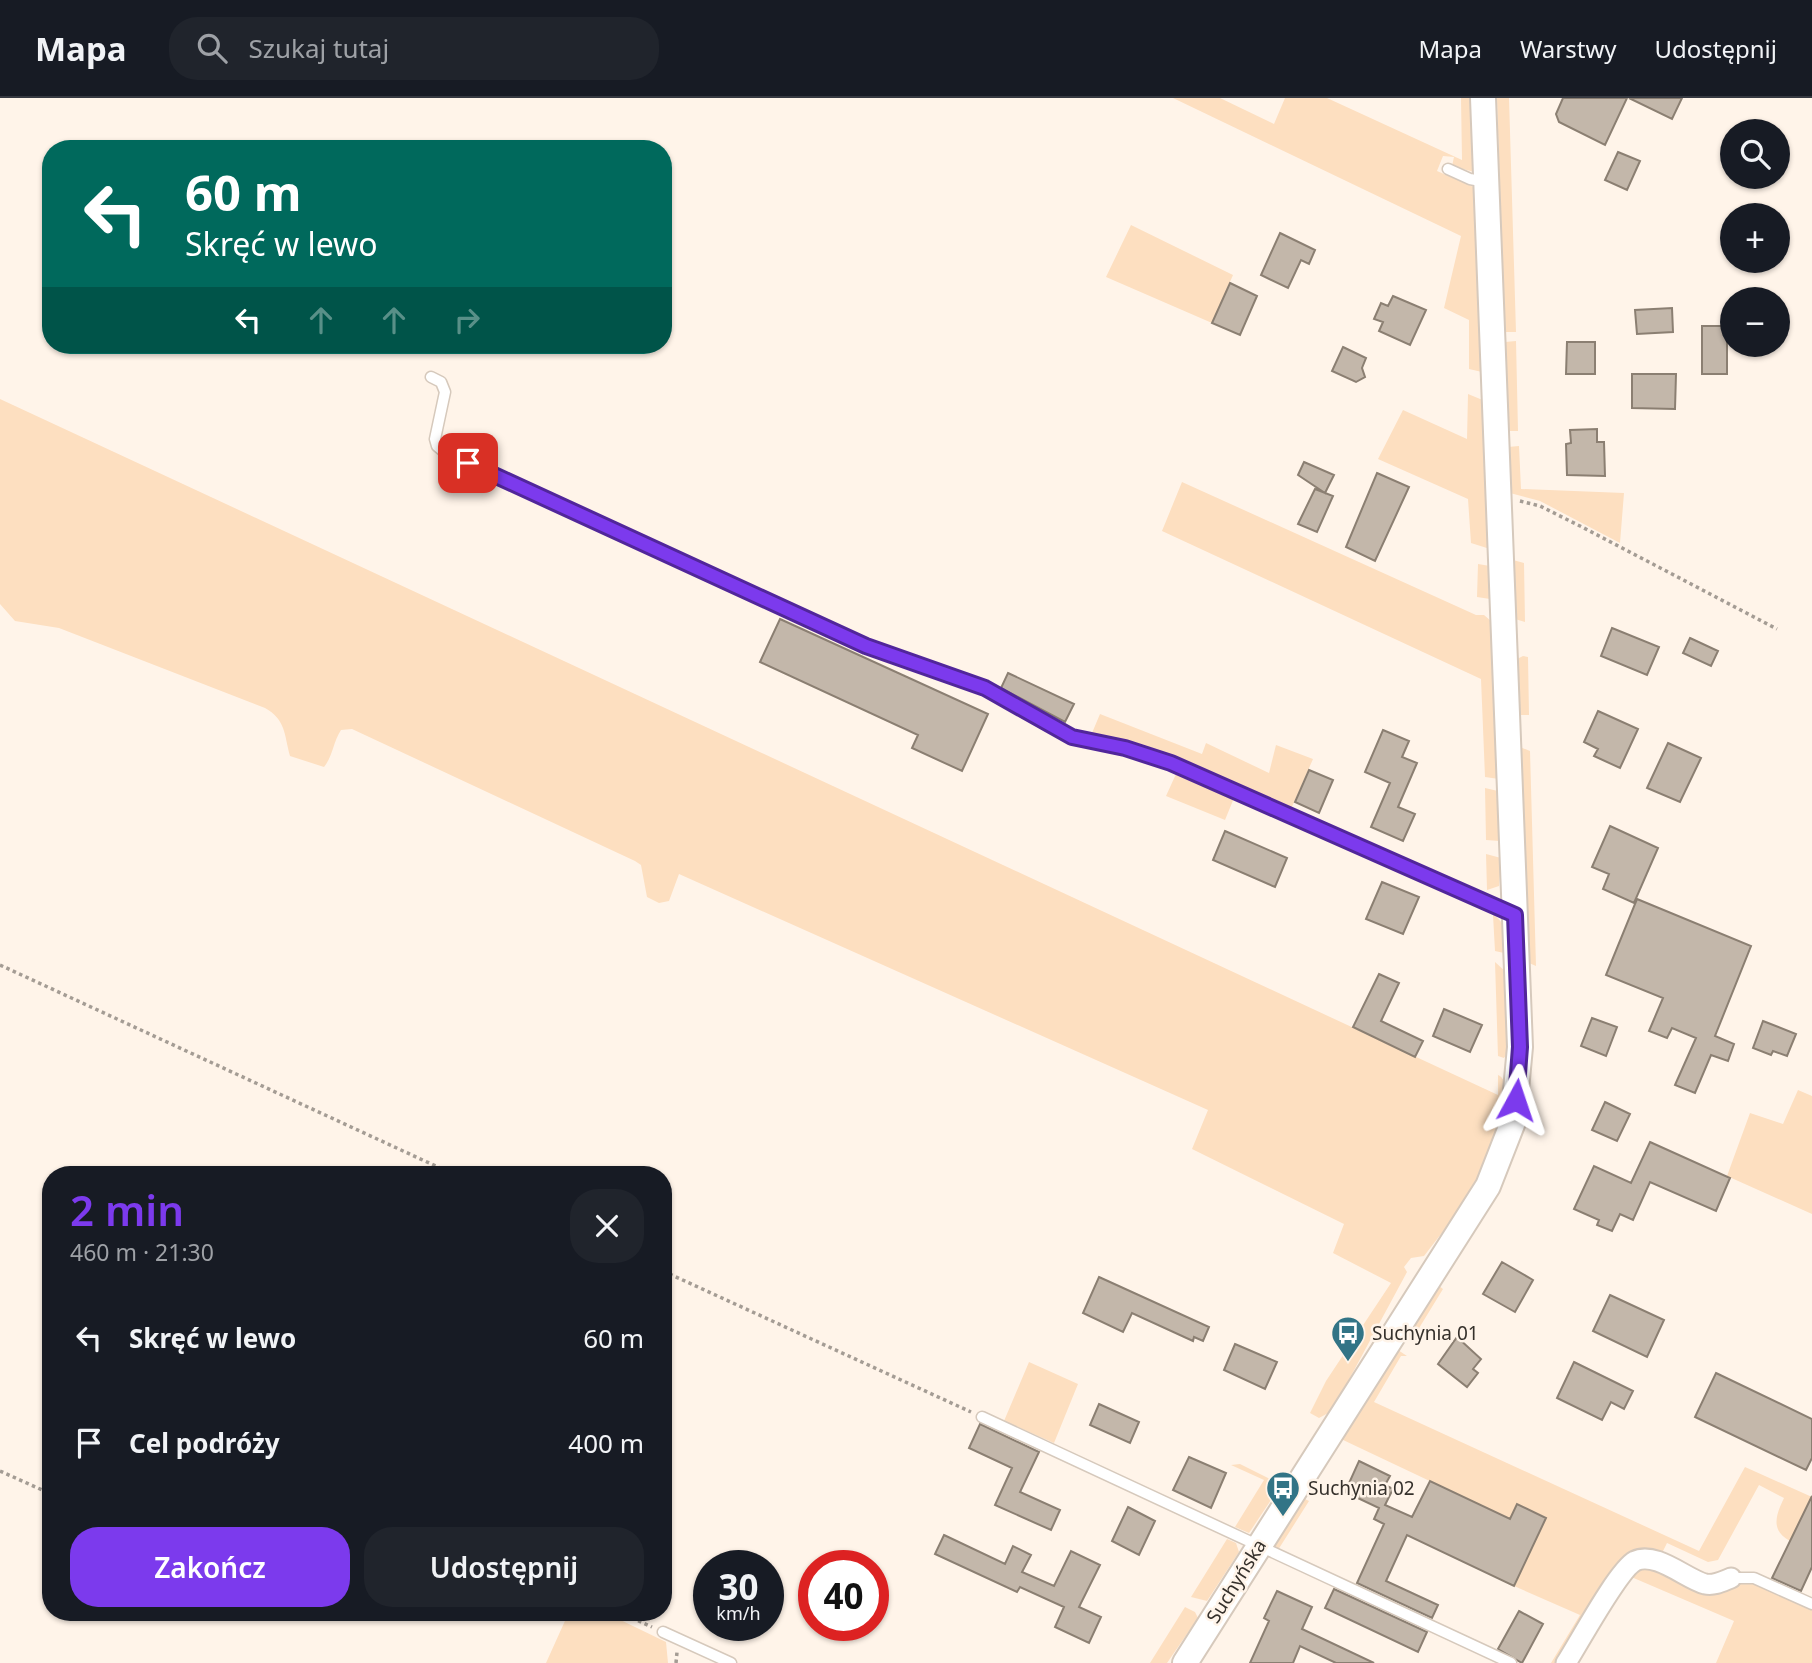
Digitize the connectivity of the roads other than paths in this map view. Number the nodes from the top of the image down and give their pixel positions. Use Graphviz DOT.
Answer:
graph roads {
  1 [pos="1483,98"];
  2 [pos="1448,169"];
  3 [pos="1486,182"];
  4 [pos="431,377"];
  5 [pos="1515,915"];
  6 [pos="982,1417"];
  7 [pos="1258,1546"];
  8 [pos="1731,1578"];
  9 [pos="1812,1604"];
  10 [pos="663,1632"];
  11 [pos="731,1663"];
  12 [pos="1185,1663"];
  13 [pos="1511,1663"];
  14 [pos="1566,1663"];
  1 -- 3 [label="street, Suchyńska"];
  2 -- 3 [label="lane"];
  3 -- 5 [label="street, Suchyńska"];
  4 -- 5 [label="lane"];
  5 -- 7 [label="street, Suchyńska"];
  6 -- 7 [label="lane"];
  7 -- 12 [label="street, Suchyńska"];
  7 -- 13 [label="lane"];
  8 -- 9 [label="lane"];
  8 -- 14 [label="street"];
  10 -- 11 [label="lane"];
}
